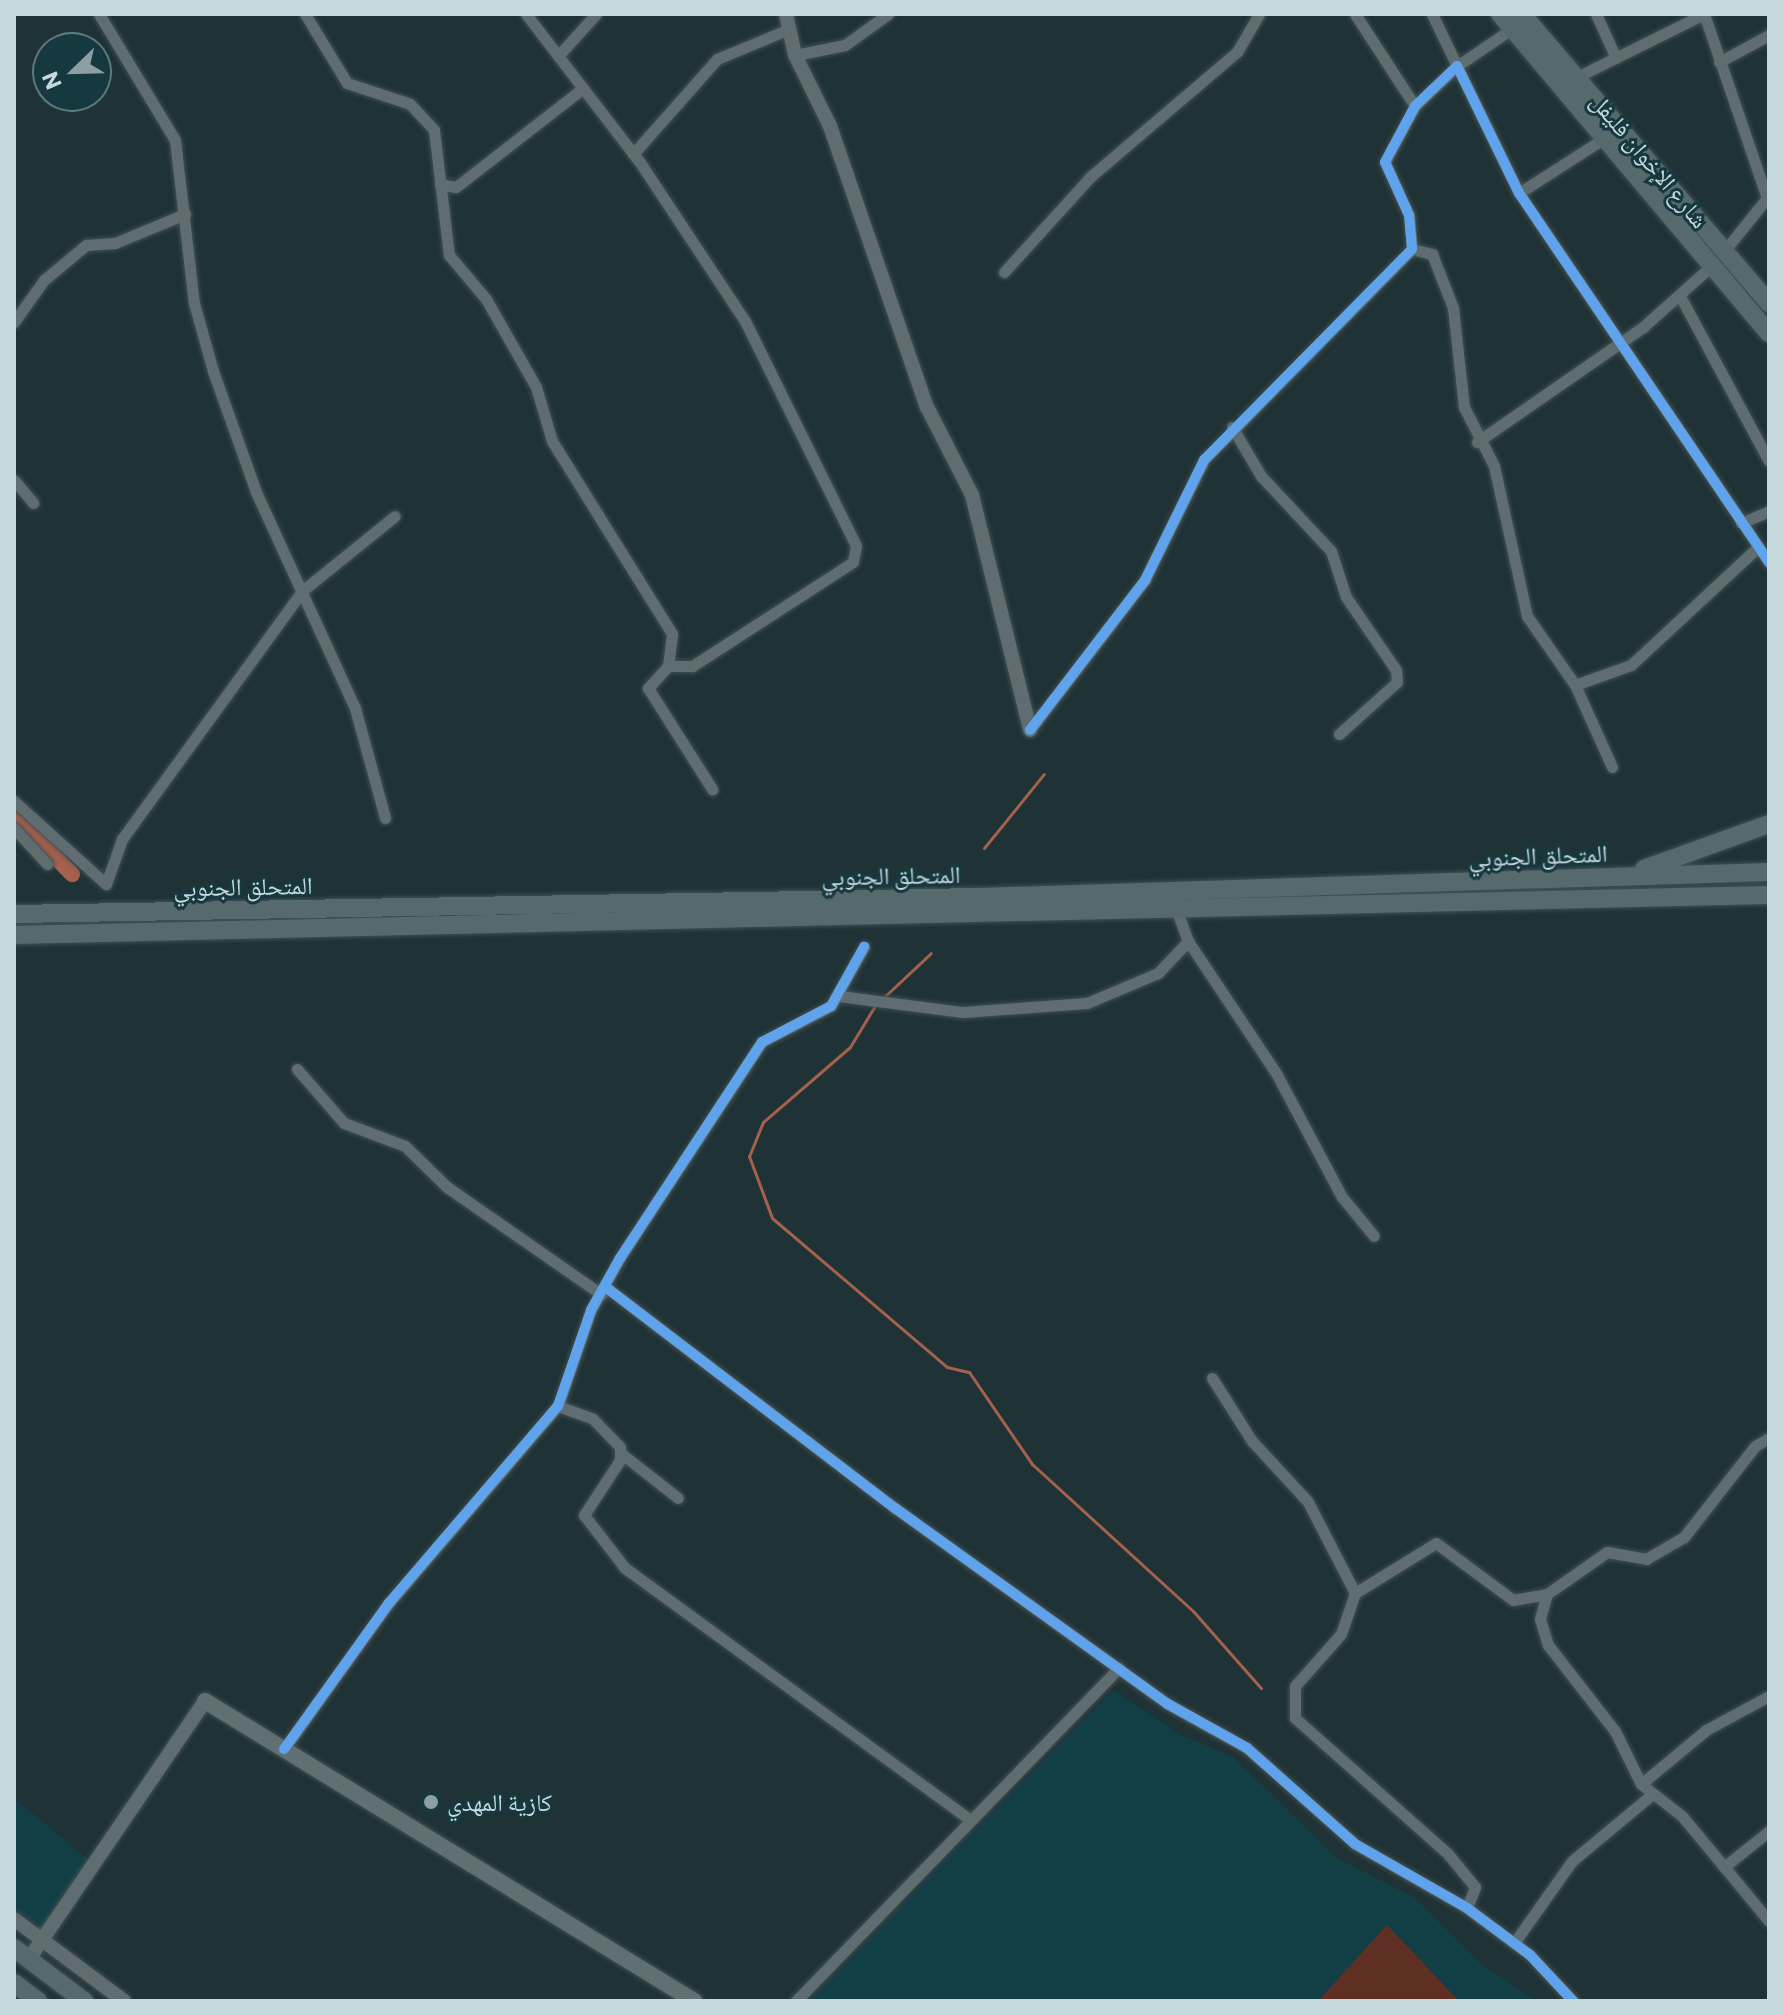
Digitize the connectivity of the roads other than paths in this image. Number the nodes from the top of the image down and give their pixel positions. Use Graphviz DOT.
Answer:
graph roads {
  1 [pos="99,14"];
  2 [pos="305,14"];
  3 [pos="526,14"];
  4 [pos="596,14"];
  5 [pos="888,14"];
  6 [pos="1259,14"];
  7 [pos="1355,14"];
  8 [pos="1432,14"];
  9 [pos="1500,14"];
  10 [pos="1596,14"];
  11 [pos="1704,14"];
  12 [pos="1523,19"];
  13 [pos="788,22"];
  14 [pos="1769,35"];
  15 [pos="795,55"];
  16 [pos="558,56"];
  17 [pos="1616,58"];
  18 [pos="1719,62"];
  19 [pos="1457,66"];
  20 [pos="1577,77"];
  21 [pos="583,88"];
  22 [pos="1415,106"];
  23 [pos="1600,141"];
  24 [pos="633,154"];
  25 [pos="440,184"];
  26 [pos="1519,193"];
  27 [pos="1768,198"];
  28 [pos="185,214"];
  29 [pos="1412,249"];
  30 [pos="1725,250"];
  31 [pos="1710,267"];
  32 [pos="1004,272"];
  33 [pos="1680,296"];
  34 [pos="1769,303"];
  35 [pos="14,322"];
  36 [pos="1769,333"];
  37 [pos="1622,342"];
  38 [pos="1232,427"];
  39 [pos="1477,442"];
  40 [pos="1769,461"];
  41 [pos="14,480"];
  42 [pos="33,503"];
  43 [pos="1769,511"];
  44 [pos="395,516"];
  45 [pos="1741,523"];
  46 [pos="1756,549"];
  47 [pos="1769,562"];
  48 [pos="302,591"];
  49 [pos="668,666"];
  50 [pos="1575,685"];
  51 [pos="1030,730"];
  52 [pos="1339,734"];
  53 [pos="1612,767"];
  54 [pos="712,789"];
  55 [pos="14,801"];
  56 [pos="385,818"];
  57 [pos="1769,824"];
  58 [pos="14,828"];
  59 [pos="47,864"];
  60 [pos="1769,872"];
  61 [pos="1619,876"];
  62 [pos="1769,895"];
  63 [pos="16,910"];
  64 [pos="1177,911"];
  65 [pos="20,938"];
  66 [pos="1188,941"];
  67 [pos="864,947"];
  68 [pos="839,996"];
  69 [pos="297,1069"];
  70 [pos="1374,1236"];
  71 [pos="604,1291"];
  72 [pos="1212,1378"];
  73 [pos="558,1406"];
  74 [pos="1769,1438"];
  75 [pos="622,1454"];
  76 [pos="678,1498"];
  77 [pos="1355,1593"];
  78 [pos="1547,1594"];
  79 [pos="1119,1668"];
  80 [pos="1769,1696"];
  81 [pos="205,1701"];
  82 [pos="284,1749"];
  83 [pos="1641,1784"];
  84 [pos="1650,1796"];
  85 [pos="970,1820"];
  86 [pos="1769,1831"];
  87 [pos="1724,1867"];
  88 [pos="1467,1908"];
  89 [pos="14,1919"];
  90 [pos="1769,1921"];
  91 [pos="42,1938"];
  92 [pos="1514,1943"];
  93 [pos="21,1954"];
  94 [pos="14,1983"];
  95 [pos="38,2001"];
  96 [pos="84,2001"];
  97 [pos="124,2001"];
  98 [pos="694,2001"];
  99 [pos="796,2001"];
  100 [pos="1573,2001"];
  1 -- 28 [label="street"];
  2 -- 25 [label="street"];
  3 -- 16 [label="street"];
  4 -- 16 [label="street"];
  5 -- 15 [label="street"];
  6 -- 32 [label="street"];
  7 -- 22 [label="street"];
  8 -- 19 [label="street"];
  9 -- 12 [label="main road, شارع الإخوان فليفل"];
  10 -- 17 [label="street"];
  11 -- 17 [label="street"];
  11 -- 18 [label="street"];
  12 -- 19 [label="street"];
  12 -- 20 [label="main road, شارع الإخوان فليفل"];
  12 -- 23 [label="main road, شارع الإخوان فليفل"];
  13 -- 15 [label="street"];
  13 -- 24 [label="street"];
  14 -- 18 [label="street"];
  15 -- 51 [label="street"];
  16 -- 21 [label="street"];
  17 -- 20 [label="street"];
  18 -- 27 [label="street"];
  19 -- 22 [label="street"];
  19 -- 26 [label="street"];
  20 -- 30 [label="main road, شارع الإخوان فليفل"];
  21 -- 24 [label="street"];
  21 -- 25 [label="street"];
  22 -- 29 [label="street"];
  23 -- 26 [label="street"];
  23 -- 31 [label="main road, شارع الإخوان فليفل"];
  24 -- 49 [label="street"];
  25 -- 49 [label="street"];
  26 -- 37 [label="street"];
  27 -- 30 [label="street"];
  28 -- 35 [label="street"];
  28 -- 48 [label="street"];
  29 -- 38 [label="street"];
  29 -- 39 [label="street"];
  30 -- 34 [label="main road, شارع الإخوان فليفل"];
  31 -- 33 [label="street"];
  31 -- 36 [label="main road, شارع الإخوان فليفل"];
  33 -- 37 [label="street"];
  33 -- 40 [label="street"];
  37 -- 39 [label="street"];
  37 -- 45 [label="street"];
  38 -- 51 [label="street"];
  38 -- 52 [label="street"];
  39 -- 50 [label="street"];
  41 -- 42 [label="street"];
  43 -- 45 [label="street"];
  44 -- 48 [label="street"];
  45 -- 46 [label="street"];
  46 -- 47 [label="street"];
  46 -- 50 [label="street"];
  48 -- 55 [label="street"];
  48 -- 56 [label="street"];
  49 -- 54 [label="street"];
  50 -- 53 [label="street"];
  57 -- 61 [label="highway"];
  58 -- 59 [label="street"];
  60 -- 61 [label="highway, المتحلق الجنوبي"];
  61 -- 63 [label="highway, المتحلق الجنوبي"];
  62 -- 64 [label="highway, المتحلق الجنوبي"];
  63 -- 65 [label="highway"];
  64 -- 65 [label="highway, المتحلق الجنوبي"];
  64 -- 66 [label="street"];
  66 -- 68 [label="street"];
  66 -- 70 [label="street"];
  67 -- 68 [label="street"];
  68 -- 71 [label="street"];
  69 -- 71 [label="street"];
  71 -- 73 [label="street"];
  71 -- 79 [label="street"];
  72 -- 77 [label="street"];
  73 -- 75 [label="street"];
  73 -- 82 [label="street"];
  74 -- 78 [label="street"];
  75 -- 76 [label="street"];
  75 -- 85 [label="street"];
  77 -- 78 [label="street"];
  77 -- 88 [label="street"];
  78 -- 83 [label="street"];
  79 -- 85 [label="street"];
  79 -- 88 [label="street"];
  80 -- 83 [label="street"];
  81 -- 82 [label="main road"];
  81 -- 91 [label="street"];
  82 -- 98 [label="main road"];
  83 -- 84 [label="street"];
  84 -- 87 [label="street"];
  84 -- 92 [label="street"];
  85 -- 99 [label="street"];
  86 -- 87 [label="street"];
  87 -- 90 [label="street"];
  88 -- 92 [label="street"];
  89 -- 91 [label="street"];
  91 -- 93 [label="street"];
  91 -- 97 [label="street"];
  92 -- 100 [label="street"];
  93 -- 96 [label="highway"];
  94 -- 95 [label="highway"];
}
